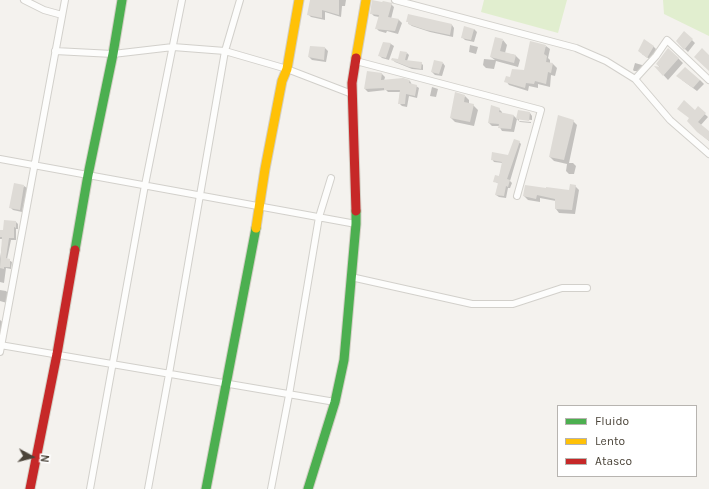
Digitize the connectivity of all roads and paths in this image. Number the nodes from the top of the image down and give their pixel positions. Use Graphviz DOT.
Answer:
graph roads {
  1 [pos="24,0"];
  2 [pos="65,0"];
  3 [pos="122,0"];
  4 [pos="182,0"];
  5 [pos="240,0"];
  6 [pos="299,0"];
  7 [pos="366,0"];
  8 [pos="395,0"];
  9 [pos="62,15"];
  10 [pos="173,48"];
  11 [pos="55,51"];
  12 [pos="225,51"];
  13 [pos="113,54"];
  14 [pos="356,61"];
  15 [pos="287,69"];
  16 [pos="635,79"];
  17 [pos="709,80"];
  18 [pos="352,94"];
  19 [pos="709,154"];
  20 [pos="0,159"];
  21 [pos="34,165"];
  22 [pos="0,166"];
  23 [pos="88,175"];
  24 [pos="331,178"];
  25 [pos="145,185"];
  26 [pos="201,195"];
  27 [pos="517,196"];
  28 [pos="260,206"];
  29 [pos="319,217"];
  30 [pos="356,224"];
  31 [pos="351,277"];
  32 [pos="587,288"];
  33 [pos="1,345"];
  34 [pos="0,352"];
  35 [pos="57,354"];
  36 [pos="113,364"];
  37 [pos="169,374"];
  38 [pos="225,384"];
  39 [pos="289,395"];
  40 [pos="334,402"];
  41 [pos="30,489"];
  42 [pos="90,489"];
  43 [pos="148,489"];
  44 [pos="206,489"];
  45 [pos="271,489"];
  46 [pos="308,489"];
  1 -- 9 [label="street"];
  2 -- 9 [label="street"];
  3 -- 13 [label="street"];
  4 -- 10 [label="street"];
  5 -- 12 [label="street"];
  6 -- 15 [label="street"];
  7 -- 14 [label="street"];
  8 -- 16 [label="street"];
  9 -- 11 [label="street"];
  10 -- 12 [label="street"];
  10 -- 13 [label="street"];
  10 -- 25 [label="street"];
  11 -- 13 [label="street"];
  11 -- 21 [label="street"];
  12 -- 15 [label="street"];
  12 -- 26 [label="street"];
  13 -- 23 [label="street"];
  14 -- 18 [label="street"];
  14 -- 27 [label="street"];
  15 -- 18 [label="street"];
  15 -- 28 [label="street"];
  16 -- 17 [label="street"];
  16 -- 19 [label="street"];
  18 -- 30 [label="street"];
  20 -- 21 [label="street"];
  20 -- 22 [label="street"];
  21 -- 23 [label="street"];
  21 -- 33 [label="street"];
  23 -- 25 [label="street"];
  23 -- 35 [label="street"];
  24 -- 29 [label="street"];
  25 -- 26 [label="street"];
  25 -- 36 [label="street"];
  26 -- 28 [label="street"];
  26 -- 37 [label="street"];
  28 -- 29 [label="street"];
  28 -- 38 [label="street"];
  29 -- 30 [label="street"];
  29 -- 39 [label="street"];
  30 -- 31 [label="street"];
  31 -- 32 [label="street"];
  31 -- 40 [label="street"];
  33 -- 34 [label="street"];
  33 -- 35 [label="street"];
  35 -- 36 [label="street"];
  35 -- 41 [label="street"];
  36 -- 37 [label="street"];
  36 -- 42 [label="street"];
  37 -- 38 [label="street"];
  37 -- 43 [label="street"];
  38 -- 39 [label="street"];
  38 -- 44 [label="street"];
  39 -- 40 [label="street"];
  39 -- 45 [label="street"];
  40 -- 46 [label="street"];
}
